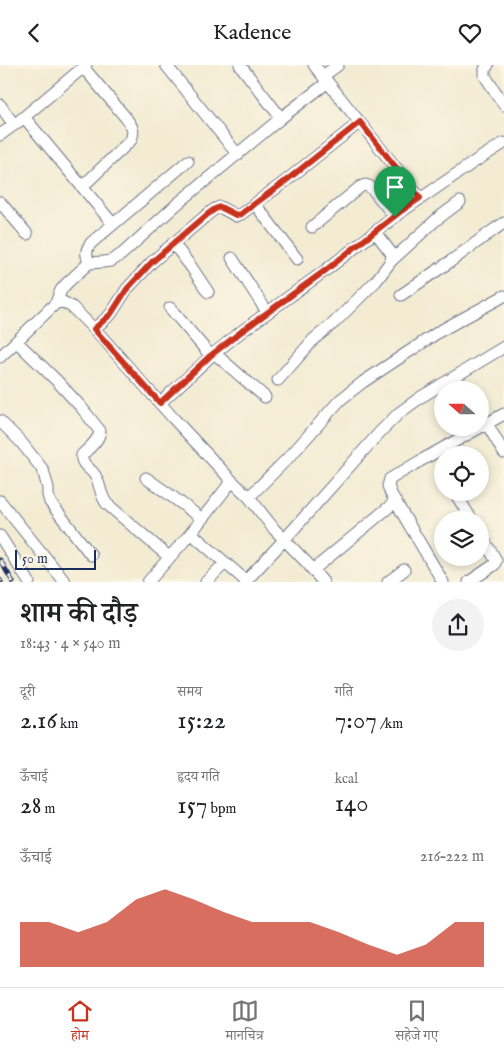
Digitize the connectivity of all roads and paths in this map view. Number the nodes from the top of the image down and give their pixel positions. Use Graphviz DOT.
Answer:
graph roads {
  1 [pos="166,65"];
  2 [pos="240,65"];
  3 [pos="314,65"];
  4 [pos="338,65"];
  5 [pos="488,65"];
  6 [pos="85,66"];
  7 [pos="326,79"];
  8 [pos="0,105"];
  9 [pos="504,105"];
  10 [pos="24,117"];
  11 [pos="281,118"];
  12 [pos="360,122"];
  13 [pos="14,125"];
  14 [pos="0,135"];
  15 [pos="504,143"];
  16 [pos="238,155"];
  17 [pos="188,161"];
  18 [pos="82,187"];
  19 [pos="420,198"];
  20 [pos="0,202"];
  21 [pos="460,202"];
  22 [pos="255,204"];
  23 [pos="395,217"];
  24 [pos="504,223"];
  25 [pos="113,224"];
  26 [pos="312,227"];
  27 [pos="375,232"];
  28 [pos="28,234"];
  29 [pos="173,243"];
  30 [pos="232,258"];
  31 [pos="297,259"];
  32 [pos="391,261"];
  33 [pos="89,263"];
  34 [pos="208,292"];
  35 [pos="401,295"];
  36 [pos="504,296"];
  37 [pos="56,303"];
  38 [pos="170,308"];
  39 [pos="267,312"];
  40 [pos="94,329"];
  41 [pos="16,342"];
  42 [pos="504,347"];
  43 [pos="212,354"];
  44 [pos="0,357"];
  45 [pos="278,381"];
  46 [pos="265,397"];
  47 [pos="160,403"];
  48 [pos="504,414"];
  49 [pos="0,421"];
  50 [pos="489,423"];
  51 [pos="489,427"];
  52 [pos="465,436"];
  53 [pos="504,453"];
  54 [pos="146,478"];
  55 [pos="232,481"];
  56 [pos="249,497"];
  57 [pos="0,501"];
  58 [pos="395,502"];
  59 [pos="202,519"];
  60 [pos="191,533"];
  61 [pos="0,535"];
  62 [pos="284,540"];
  63 [pos="489,549"];
  64 [pos="90,555"];
  65 [pos="169,557"];
  66 [pos="225,563"];
  67 [pos="313,570"];
  68 [pos="404,570"];
  69 [pos="246,581"];
  70 [pos="29,582"];
  71 [pos="65,582"];
  72 [pos="148,582"];
  73 [pos="206,582"];
  74 [pos="323,582"];
  75 [pos="388,582"];
  76 [pos="443,582"];
  77 [pos="469,582"];
  1 -- 16 [label="street"];
  2 -- 11 [label="street"];
  3 -- 7 [label="street"];
  4 -- 7 [label="street"];
  5 -- 9 [label="street"];
  6 -- 10 [label="street"];
  6 -- 18 [label="street"];
  7 -- 11 [label="street"];
  7 -- 12 [label="street"];
  8 -- 13 [label="street"];
  10 -- 13 [label="street"];
  10 -- 18 [label="street"];
  11 -- 16 [label="street"];
  12 -- 19 [label="street"];
  12 -- 22 [label="street"];
  13 -- 14 [label="street"];
  15 -- 19 [label="street"];
  16 -- 33 [label="street"];
  17 -- 25 [label="street"];
  18 -- 25 [label="street"];
  19 -- 23 [label="street"];
  20 -- 28 [label="street"];
  21 -- 32 [label="street"];
  22 -- 29 [label="street"];
  22 -- 31 [label="street"];
  23 -- 26 [label="street"];
  23 -- 27 [label="street"];
  24 -- 35 [label="street"];
  25 -- 33 [label="street"];
  27 -- 32 [label="street"];
  27 -- 39 [label="street"];
  29 -- 34 [label="street"];
  29 -- 40 [label="street"];
  30 -- 39 [label="street"];
  32 -- 45 [label="street"];
  33 -- 37 [label="street"];
  36 -- 56 [label="street"];
  37 -- 40 [label="street"];
  37 -- 41 [label="street"];
  38 -- 43 [label="street"];
  39 -- 43 [label="street"];
  40 -- 47 [label="street"];
  41 -- 44 [label="street"];
  41 -- 65 [label="street"];
  42 -- 62 [label="street"];
  43 -- 46 [label="street"];
  43 -- 47 [label="street"];
  47 -- 55 [label="street"];
  48 -- 50 [label="street"];
  49 -- 64 [label="street"];
  51 -- 53 [label="street"];
  52 -- 58 [label="street"];
  54 -- 59 [label="street"];
  55 -- 56 [label="street"];
  55 -- 59 [label="street"];
  56 -- 62 [label="street"];
  57 -- 71 [label="street"];
  58 -- 67 [label="street"];
  58 -- 76 [label="street"];
  59 -- 60 [label="street"];
  60 -- 65 [label="street"];
  60 -- 66 [label="street"];
  61 -- 70 [label="street"];
  62 -- 67 [label="street"];
  62 -- 69 [label="street"];
  63 -- 77 [label="street"];
  65 -- 72 [label="street"];
  66 -- 69 [label="street"];
  66 -- 73 [label="street"];
  67 -- 74 [label="street"];
  68 -- 75 [label="street"];
}
